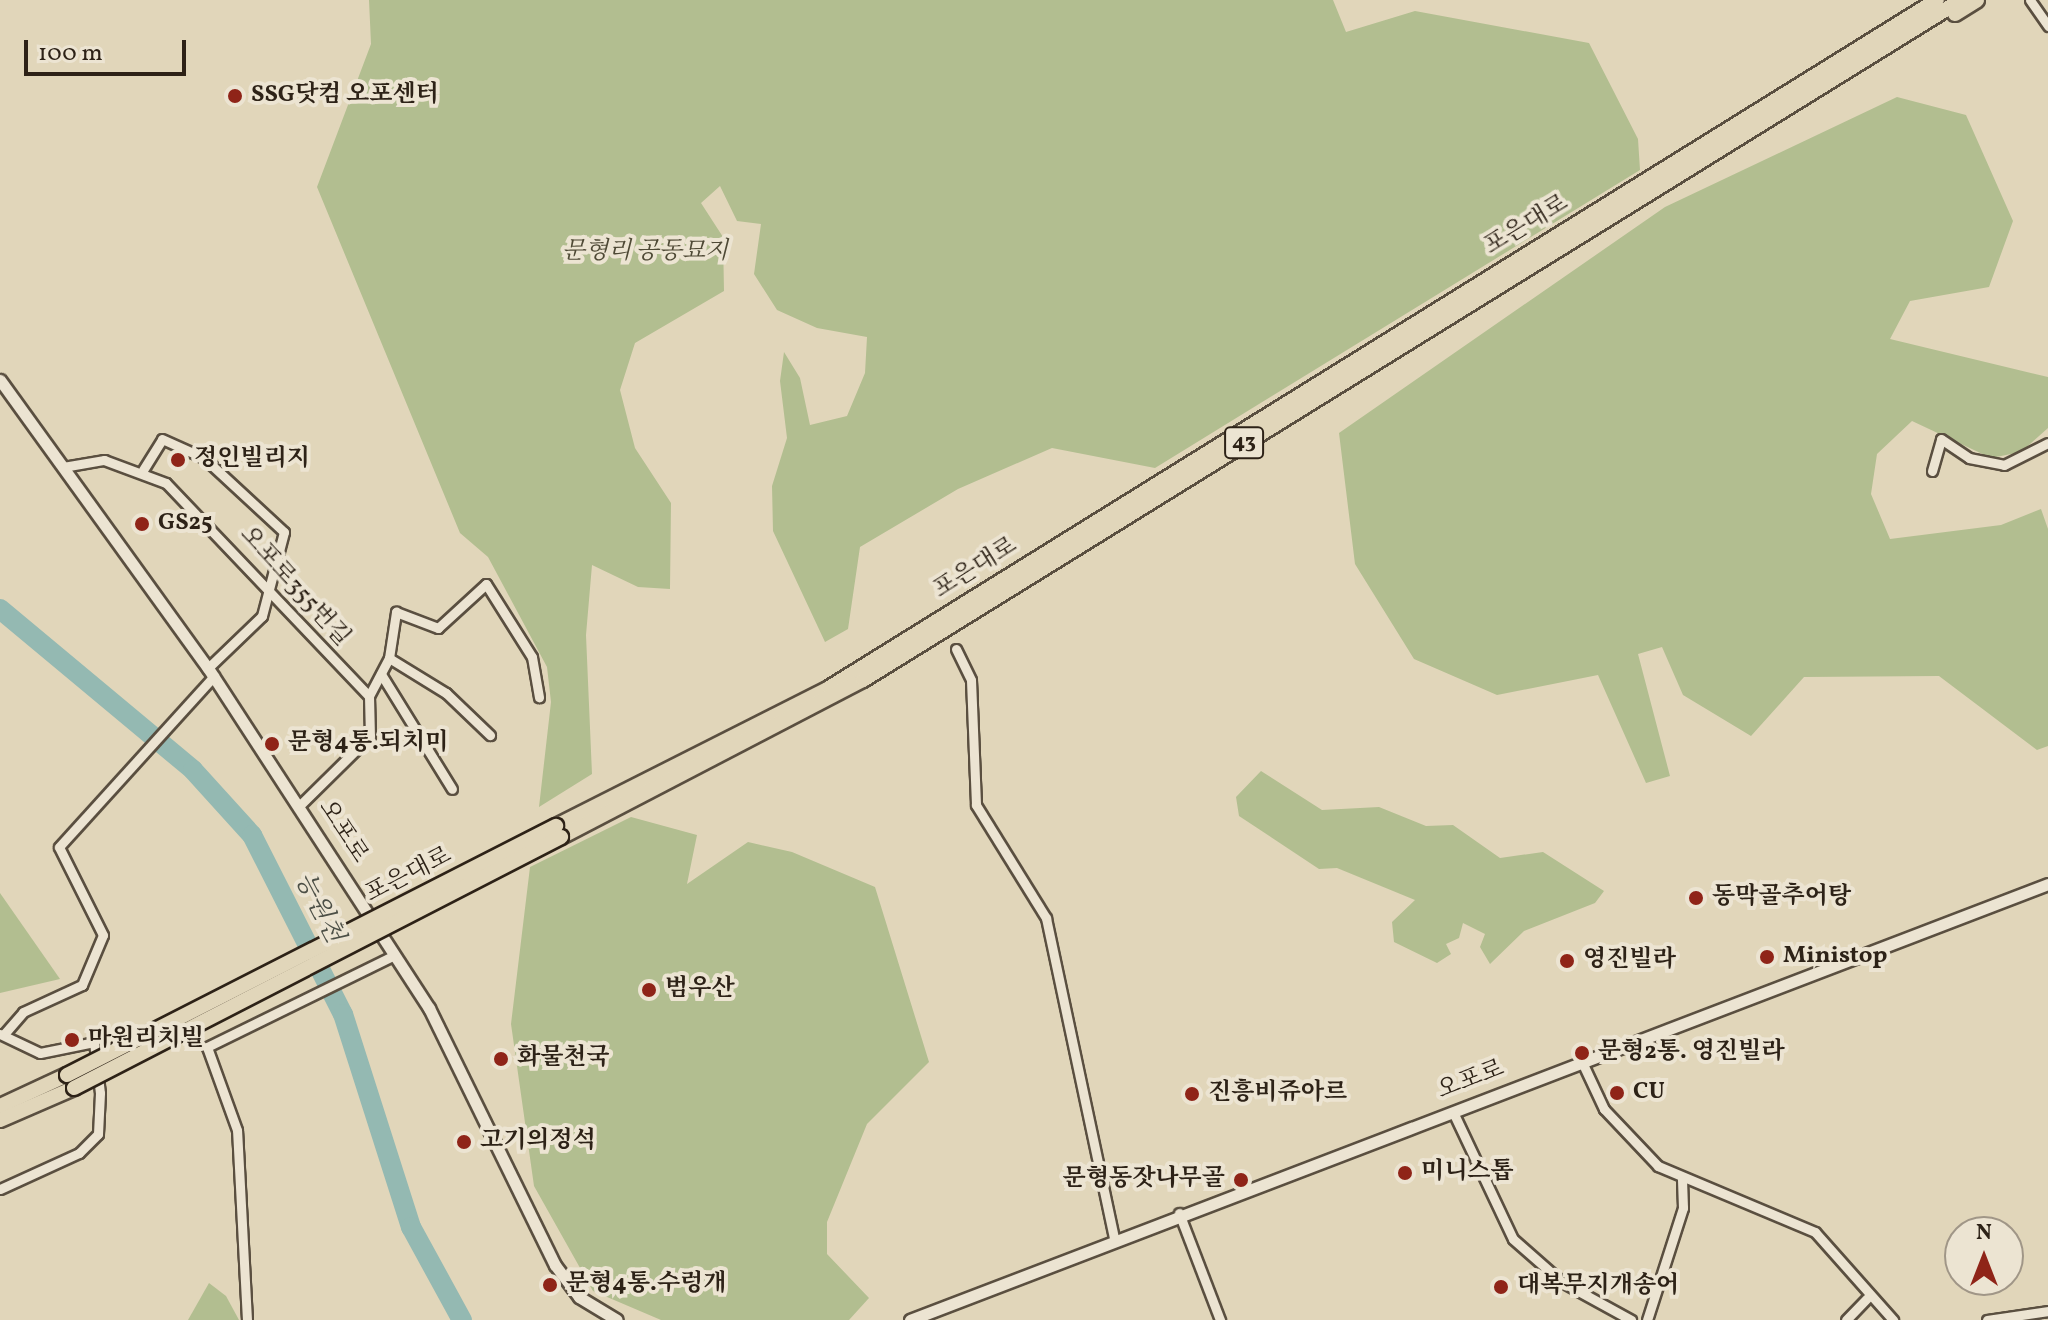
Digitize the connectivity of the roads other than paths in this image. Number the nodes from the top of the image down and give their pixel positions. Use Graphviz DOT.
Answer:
graph roads {
  1 [pos="1923,0"];
  2 [pos="1937,0"];
  3 [pos="1961,0"];
  4 [pos="1977,0"];
  5 [pos="2030,0"];
  6 [pos="1911,23"];
  7 [pos="2048,26"];
  8 [pos="0,380"];
  9 [pos="2048,443"];
  10 [pos="63,467"];
  11 [pos="143,470"];
  12 [pos="1932,471"];
  13 [pos="272,594"];
  14 [pos="956,649"];
  15 [pos="389,658"];
  16 [pos="211,672"];
  17 [pos="381,674"];
  18 [pos="369,696"];
  19 [pos="539,697"];
  20 [pos="490,735"];
  21 [pos="452,789"];
  22 [pos="299,806"];
  23 [pos="2048,884"];
  24 [pos="395,955"];
  25 [pos="3,1033"];
  26 [pos="1582,1062"];
  27 [pos="70,1081"];
  28 [pos="0,1106"];
  29 [pos="1453,1112"];
  30 [pos="0,1120"];
  31 [pos="1682,1178"];
  32 [pos="0,1189"];
  33 [pos="1179,1213"];
  34 [pos="1114,1238"];
  35 [pos="1867,1298"];
  36 [pos="593,1307"];
  37 [pos="2048,1311"];
  38 [pos="247,1320"];
  39 [pos="587,1320"];
  40 [pos="617,1320"];
  41 [pos="910,1320"];
  42 [pos="1220,1320"];
  43 [pos="1631,1320"];
  44 [pos="1647,1320"];
  45 [pos="1846,1320"];
  46 [pos="1893,1320"];
  47 [pos="1987,1320"];
  1 -- 6 [label="highway"];
  2 -- 6 [label="highway, 포은대로 / 43"];
  3 -- 6 [label="highway, 43"];
  4 -- 6 [label="highway"];
  5 -- 7 [label="street"];
  6 -- 27 [label="highway, 포은대로 / 43, bridge"];
  8 -- 10 [label="street, 오포로"];
  9 -- 12 [label="street"];
  10 -- 11 [label="street, 오포로355번길"];
  10 -- 16 [label="street, 오포로"];
  11 -- 13 [label="street, 오포로355번길"];
  11 -- 13 [label="street"];
  13 -- 16 [label="street"];
  13 -- 18 [label="street, 오포로355번길"];
  14 -- 34 [label="street"];
  15 -- 17 [label="street"];
  15 -- 19 [label="street"];
  15 -- 20 [label="street"];
  16 -- 22 [label="street, 오포로"];
  16 -- 25 [label="street"];
  17 -- 18 [label="street"];
  17 -- 21 [label="street"];
  18 -- 22 [label="street"];
  22 -- 24 [label="street, 오포로"];
  23 -- 26 [label="street, 오포로"];
  24 -- 36 [label="street, 오포로"];
  24 -- 38 [label="street"];
  25 -- 32 [label="street"];
  26 -- 29 [label="street, 오포로"];
  26 -- 31 [label="street"];
  27 -- 28 [label="highway, 43"];
  27 -- 30 [label="highway, 43"];
  29 -- 33 [label="street, 오포로"];
  29 -- 43 [label="street"];
  31 -- 35 [label="street"];
  31 -- 44 [label="street"];
  33 -- 34 [label="street, 오포로"];
  33 -- 42 [label="street"];
  34 -- 41 [label="street, 오포로"];
  35 -- 45 [label="street"];
  35 -- 46 [label="street"];
  36 -- 39 [label="street"];
  36 -- 40 [label="street, 오포로"];
  37 -- 47 [label="street"];
}
